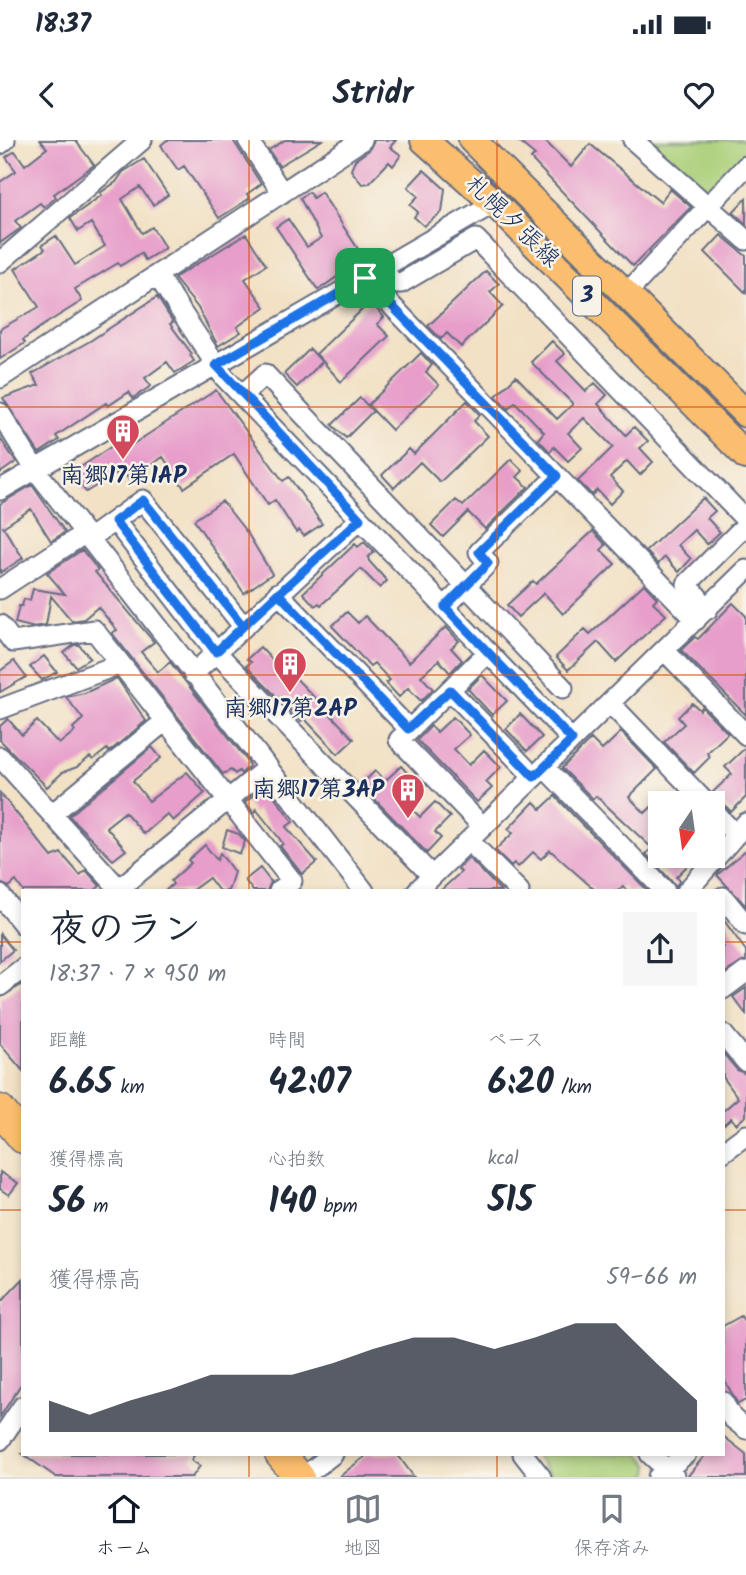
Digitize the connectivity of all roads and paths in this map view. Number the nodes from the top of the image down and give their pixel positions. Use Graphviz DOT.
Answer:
graph roads {
  1 [pos="5,140"];
  2 [pos="142,140"];
  3 [pos="248,140"];
  4 [pos="362,140"];
  5 [pos="424,140"];
  6 [pos="472,140"];
  7 [pos="633,140"];
  8 [pos="0,144"];
  9 [pos="746,166"];
  10 [pos="282,192"];
  11 [pos="495,203"];
  12 [pos="709,205"];
  13 [pos="746,240"];
  14 [pos="0,262"];
  15 [pos="373,273"];
  16 [pos="157,275"];
  17 [pos="626,293"];
  18 [pos="216,365"];
  19 [pos="0,377"];
  20 [pos="242,395"];
  21 [pos="0,413"];
  22 [pos="746,414"];
  23 [pos="746,456"];
  24 [pos="35,469"];
  25 [pos="557,476"];
  26 [pos="0,490"];
  27 [pos="360,519"];
  28 [pos="746,520"];
  29 [pos="115,521"];
  30 [pos="746,525"];
  31 [pos="86,536"];
  32 [pos="746,570"];
  33 [pos="466,585"];
  34 [pos="0,589"];
  35 [pos="278,593"];
  36 [pos="445,607"];
  37 [pos="702,614"];
  38 [pos="0,625"];
  39 [pos="243,626"];
  40 [pos="666,650"];
  41 [pos="216,652"];
  42 [pos="488,652"];
  43 [pos="120,664"];
  44 [pos="194,674"];
  45 [pos="563,688"];
  46 [pos="450,690"];
  47 [pos="610,704"];
  48 [pos="0,709"];
  49 [pos="164,722"];
  50 [pos="408,729"];
  51 [pos="746,734"];
  52 [pos="572,740"];
  53 [pos="0,757"];
  54 [pos="268,767"];
  55 [pos="539,772"];
  56 [pos="694,791"];
  57 [pos="226,801"];
  58 [pos="52,814"];
  59 [pos="725,819"];
  60 [pos="741,829"];
  61 [pos="476,834"];
  62 [pos="703,874"];
  63 [pos="428,885"];
  64 [pos="118,889"];
  65 [pos="120,889"];
  66 [pos="282,889"];
  67 [pos="362,889"];
  68 [pos="517,889"];
  69 [pos="663,889"];
  70 [pos="689,889"];
  71 [pos="715,889"];
  72 [pos="0,895"];
  73 [pos="725,899"];
  74 [pos="21,921"];
  75 [pos="746,925"];
  76 [pos="21,970"];
  77 [pos="746,972"];
  78 [pos="0,986"];
  79 [pos="725,988"];
  80 [pos="725,1036"];
  81 [pos="746,1062"];
  82 [pos="0,1110"];
  83 [pos="746,1135"];
  84 [pos="21,1136"];
  85 [pos="725,1151"];
  86 [pos="21,1409"];
  87 [pos="0,1440"];
  88 [pos="282,1456"];
  89 [pos="330,1456"];
  90 [pos="525,1456"];
  91 [pos="652,1456"];
  92 [pos="684,1456"];
  93 [pos="666,1475"];
  94 [pos="301,1477"];
  95 [pos="541,1477"];
  1 -- 8 [label="street"];
  2 -- 14 [label="street"];
  3 -- 10 [label="street"];
  4 -- 10 [label="street"];
  5 -- 11 [label="main road, 札幌夕張線 / 3"];
  6 -- 17 [label="main road, 札幌夕張線 / 3"];
  7 -- 12 [label="street"];
  9 -- 12 [label="street"];
  10 -- 16 [label="street"];
  11 -- 15 [label="street"];
  11 -- 23 [label="main road, 札幌夕張線 / 3"];
  12 -- 13 [label="street"];
  12 -- 17 [label="street"];
  15 -- 18 [label="street"];
  15 -- 25 [label="street"];
  15 -- 28 [label="street"];
  16 -- 18 [label="street"];
  16 -- 19 [label="street"];
  17 -- 22 [label="main road, 札幌夕張線 / 3"];
  18 -- 20 [label="street"];
  18 -- 24 [label="street"];
  20 -- 27 [label="street"];
  20 -- 33 [label="street"];
  21 -- 24 [label="street"];
  24 -- 26 [label="street"];
  24 -- 31 [label="street"];
  25 -- 33 [label="street"];
  25 -- 37 [label="street"];
  27 -- 35 [label="street"];
  27 -- 36 [label="street"];
  29 -- 31 [label="street"];
  29 -- 39 [label="street"];
  29 -- 41 [label="street"];
  30 -- 37 [label="street"];
  31 -- 34 [label="street"];
  31 -- 44 [label="street"];
  32 -- 37 [label="street"];
  33 -- 36 [label="street"];
  33 -- 45 [label="street"];
  35 -- 39 [label="street"];
  35 -- 50 [label="street"];
  36 -- 42 [label="street"];
  37 -- 40 [label="street"];
  38 -- 43 [label="street"];
  39 -- 41 [label="street"];
  40 -- 47 [label="street"];
  40 -- 51 [label="street"];
  41 -- 44 [label="street"];
  41 -- 63 [label="street"];
  42 -- 46 [label="street"];
  42 -- 52 [label="street"];
  43 -- 48 [label="street"];
  43 -- 49 [label="street"];
  44 -- 54 [label="street"];
  46 -- 50 [label="street"];
  46 -- 55 [label="street"];
  47 -- 52 [label="street"];
  47 -- 56 [label="street"];
  49 -- 57 [label="street"];
  49 -- 58 [label="street"];
  50 -- 61 [label="street"];
  52 -- 55 [label="street"];
  53 -- 58 [label="street"];
  54 -- 57 [label="street"];
  54 -- 67 [label="street"];
  55 -- 61 [label="street"];
  55 -- 69 [label="street"];
  57 -- 65 [label="street"];
  57 -- 66 [label="street"];
  58 -- 64 [label="street"];
  59 -- 60 [label="street"];
  60 -- 62 [label="street"];
  61 -- 63 [label="street"];
  61 -- 68 [label="street"];
  62 -- 70 [label="street"];
  62 -- 71 [label="street"];
  72 -- 74 [label="street"];
  73 -- 75 [label="street"];
  76 -- 78 [label="street"];
  77 -- 79 [label="street"];
  80 -- 81 [label="street"];
  82 -- 84 [label="highway"];
  83 -- 85 [label="street"];
  86 -- 87 [label="street"];
  88 -- 94 [label="highway"];
  89 -- 94 [label="street"];
  90 -- 95 [label="street"];
  91 -- 93 [label="street"];
  92 -- 93 [label="street"];
}
